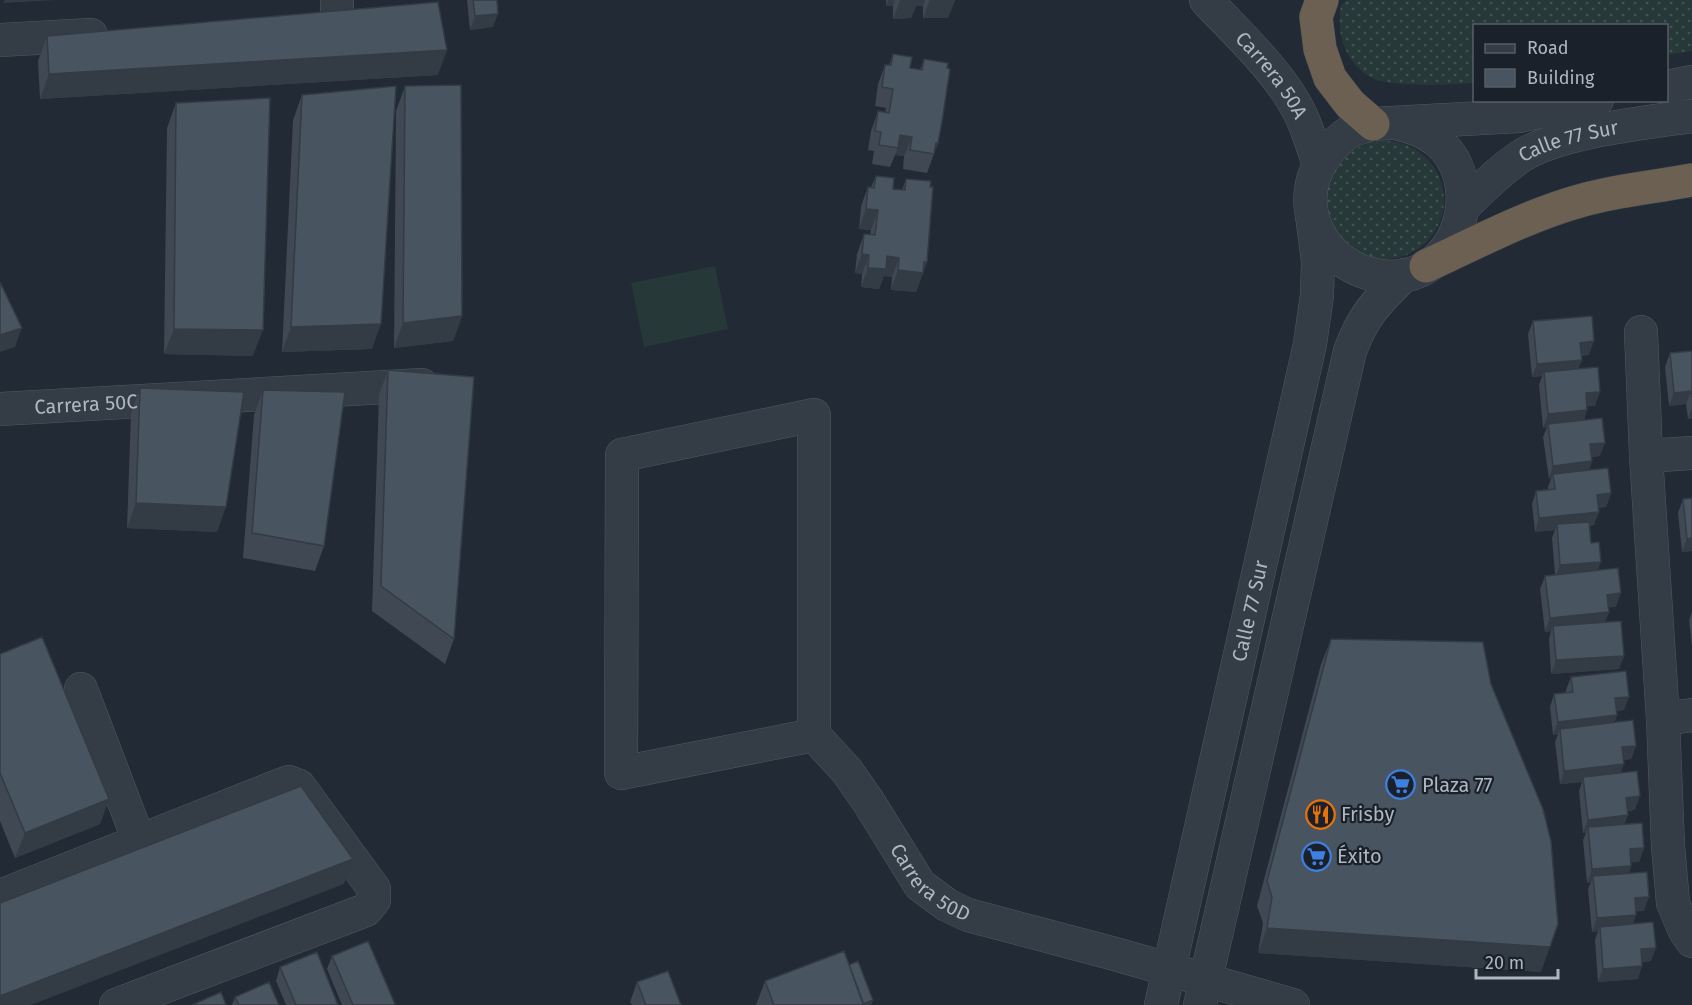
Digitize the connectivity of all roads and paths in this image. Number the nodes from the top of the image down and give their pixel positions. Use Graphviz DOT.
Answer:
graph roads {
  1 [pos="1206,0"];
  2 [pos="1322,0"];
  3 [pos="337,10"];
  4 [pos="371,17"];
  5 [pos="302,22"];
  6 [pos="116,33"];
  7 [pos="0,40"];
  8 [pos="1587,102"];
  9 [pos="1692,116"];
  10 [pos="1384,123"];
  11 [pos="1319,165"];
  12 [pos="1692,180"];
  13 [pos="1464,206"];
  14 [pos="1312,215"];
  15 [pos="1415,271"];
  16 [pos="1641,332"];
  17 [pos="422,385"];
  18 [pos="0,409"];
  19 [pos="1692,453"];
  20 [pos="1646,456"];
  21 [pos="81,689"];
  22 [pos="1678,717"];
  23 [pos="814,735"];
  24 [pos="139,841"];
  25 [pos="0,896"];
  26 [pos="1692,941"];
  27 [pos="1169,970"];
  28 [pos="1203,993"];
  29 [pos="116,1005"];
  30 [pos="1161,1005"];
  31 [pos="1293,1005"];
  1 -- 11 [label="street, Carrera 50A"];
  2 -- 10 [label="highway"];
  3 -- 4 [label="street"];
  3 -- 5 [label="street"];
  6 -- 7 [label="street"];
  8 -- 10 [label="street, Calle 77 Sur"];
  9 -- 13 [label="street, Calle 77 Sur"];
  10 -- 11 [label="street"];
  10 -- 13 [label="street"];
  11 -- 14 [label="street"];
  12 -- 15 [label="highway"];
  13 -- 15 [label="street"];
  14 -- 15 [label="street"];
  14 -- 27 [label="street, Calle 77 Sur"];
  15 -- 28 [label="street, Calle 77 Sur"];
  16 -- 20 [label="street"];
  17 -- 18 [label="street, Carrera 50C"];
  19 -- 20 [label="street"];
  20 -- 22 [label="street"];
  21 -- 24 [label="street"];
  22 -- 26 [label="street"];
  23 -- 23 [label="street"];
  23 -- 27 [label="street, Carrera 50D"];
  24 -- 25 [label="street"];
  24 -- 29 [label="street"];
  27 -- 28 [label="street, Carrera 50D"];
  27 -- 30 [label="street, Calle 77 Sur"];
  28 -- 31 [label="street, Carrera 50D"];
}
